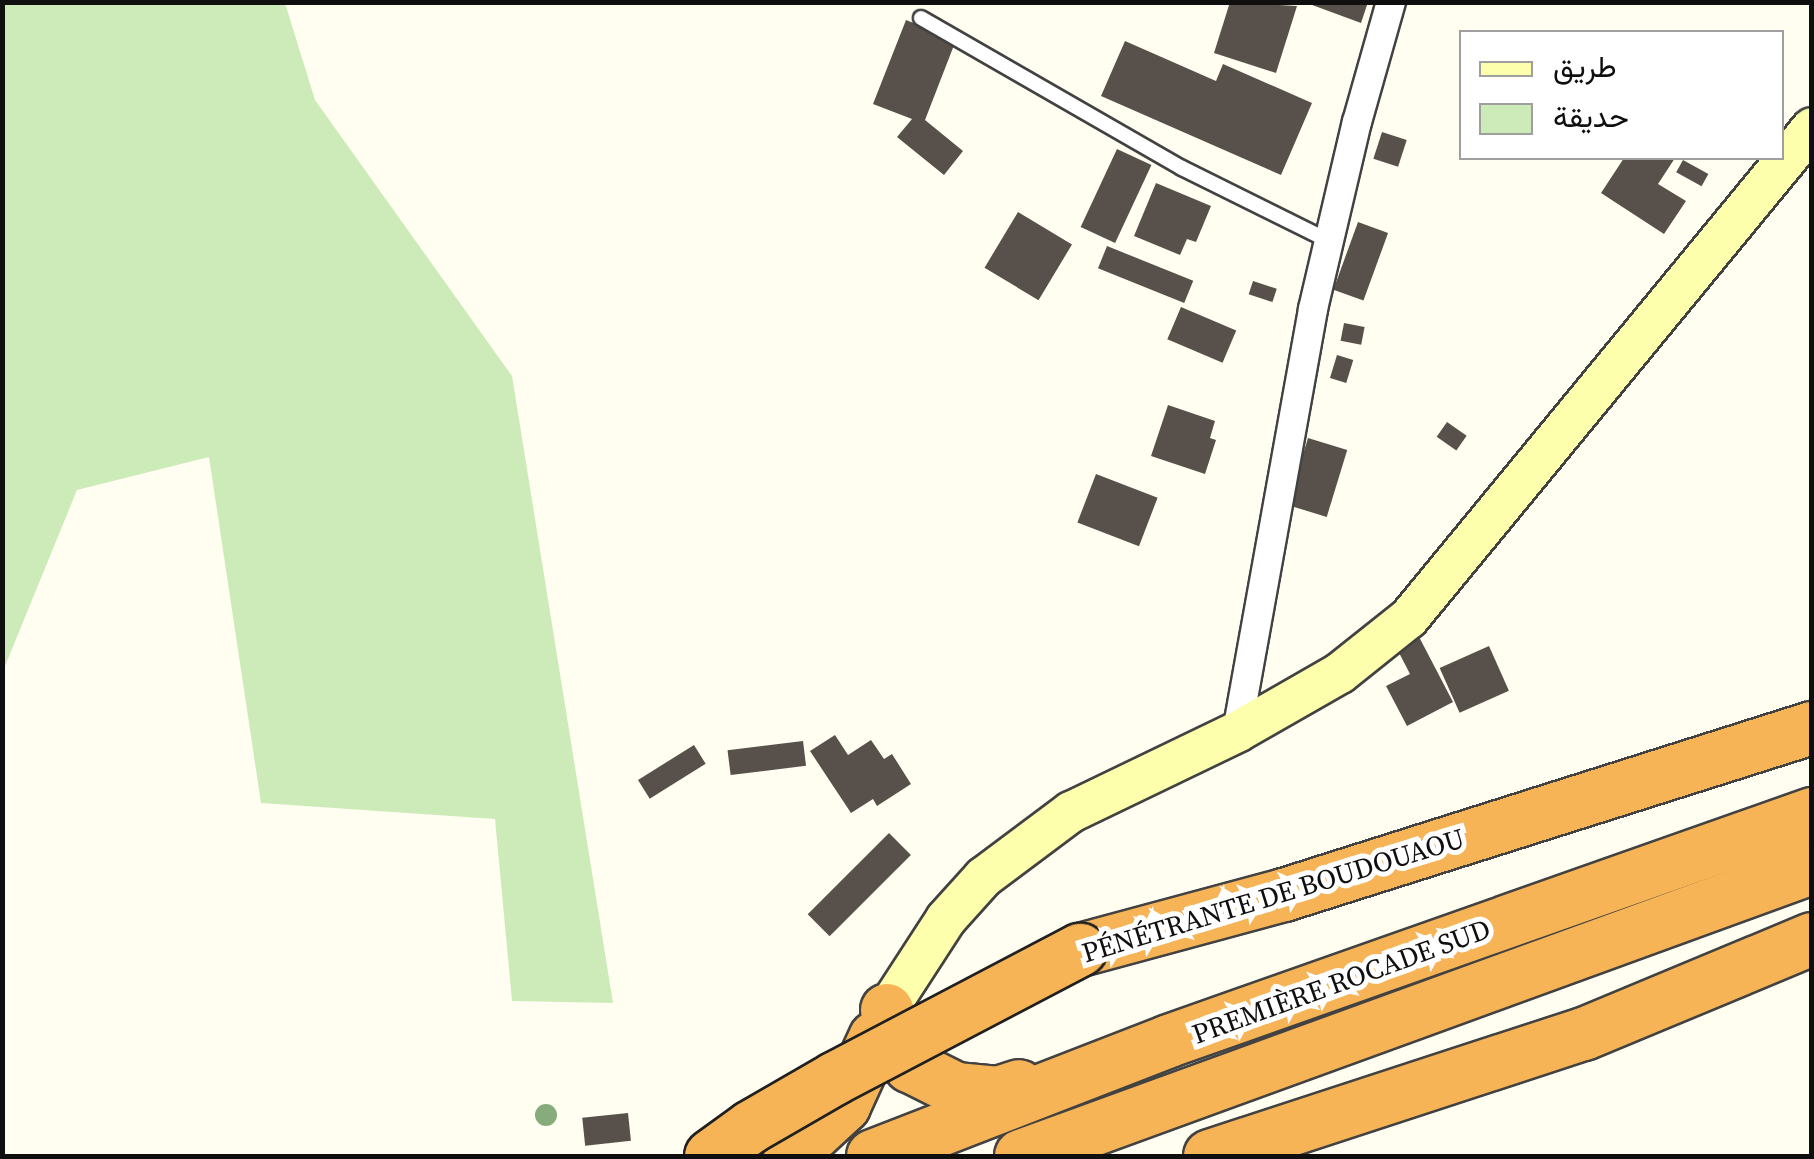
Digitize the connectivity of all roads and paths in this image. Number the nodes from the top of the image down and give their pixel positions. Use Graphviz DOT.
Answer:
graph roads {
  1 [pos="1391,2"];
  2 [pos="920,18"];
  3 [pos="1812,128"];
  4 [pos="1329,241"];
  5 [pos="1812,728"];
  6 [pos="1238,732"];
  7 [pos="1812,814"];
  8 [pos="1812,868"];
  9 [pos="1812,938"];
  10 [pos="888,1010"];
  11 [pos="1169,1042"];
  12 [pos="711,1156"];
  13 [pos="790,1156"];
  14 [pos="873,1156"];
  15 [pos="1021,1156"];
  16 [pos="1210,1156"];
  1 -- 4 [label="street"];
  2 -- 4 [label="lane"];
  3 -- 6 [label="main road"];
  4 -- 6 [label="street"];
  5 -- 12 [label="highway, PÉNÉTRANTE DE BOUDOUAOU, bridge"];
  6 -- 10 [label="main road"];
  7 -- 11 [label="highway, PREMIÈRE ROCADE SUD"];
  8 -- 15 [label="highway, PREMIÈRE ROCADE SUD"];
  9 -- 16 [label="highway"];
  10 -- 11 [label="highway"];
  10 -- 13 [label="highway"];
  11 -- 14 [label="highway, PREMIÈRE ROCADE SUD"];
}
